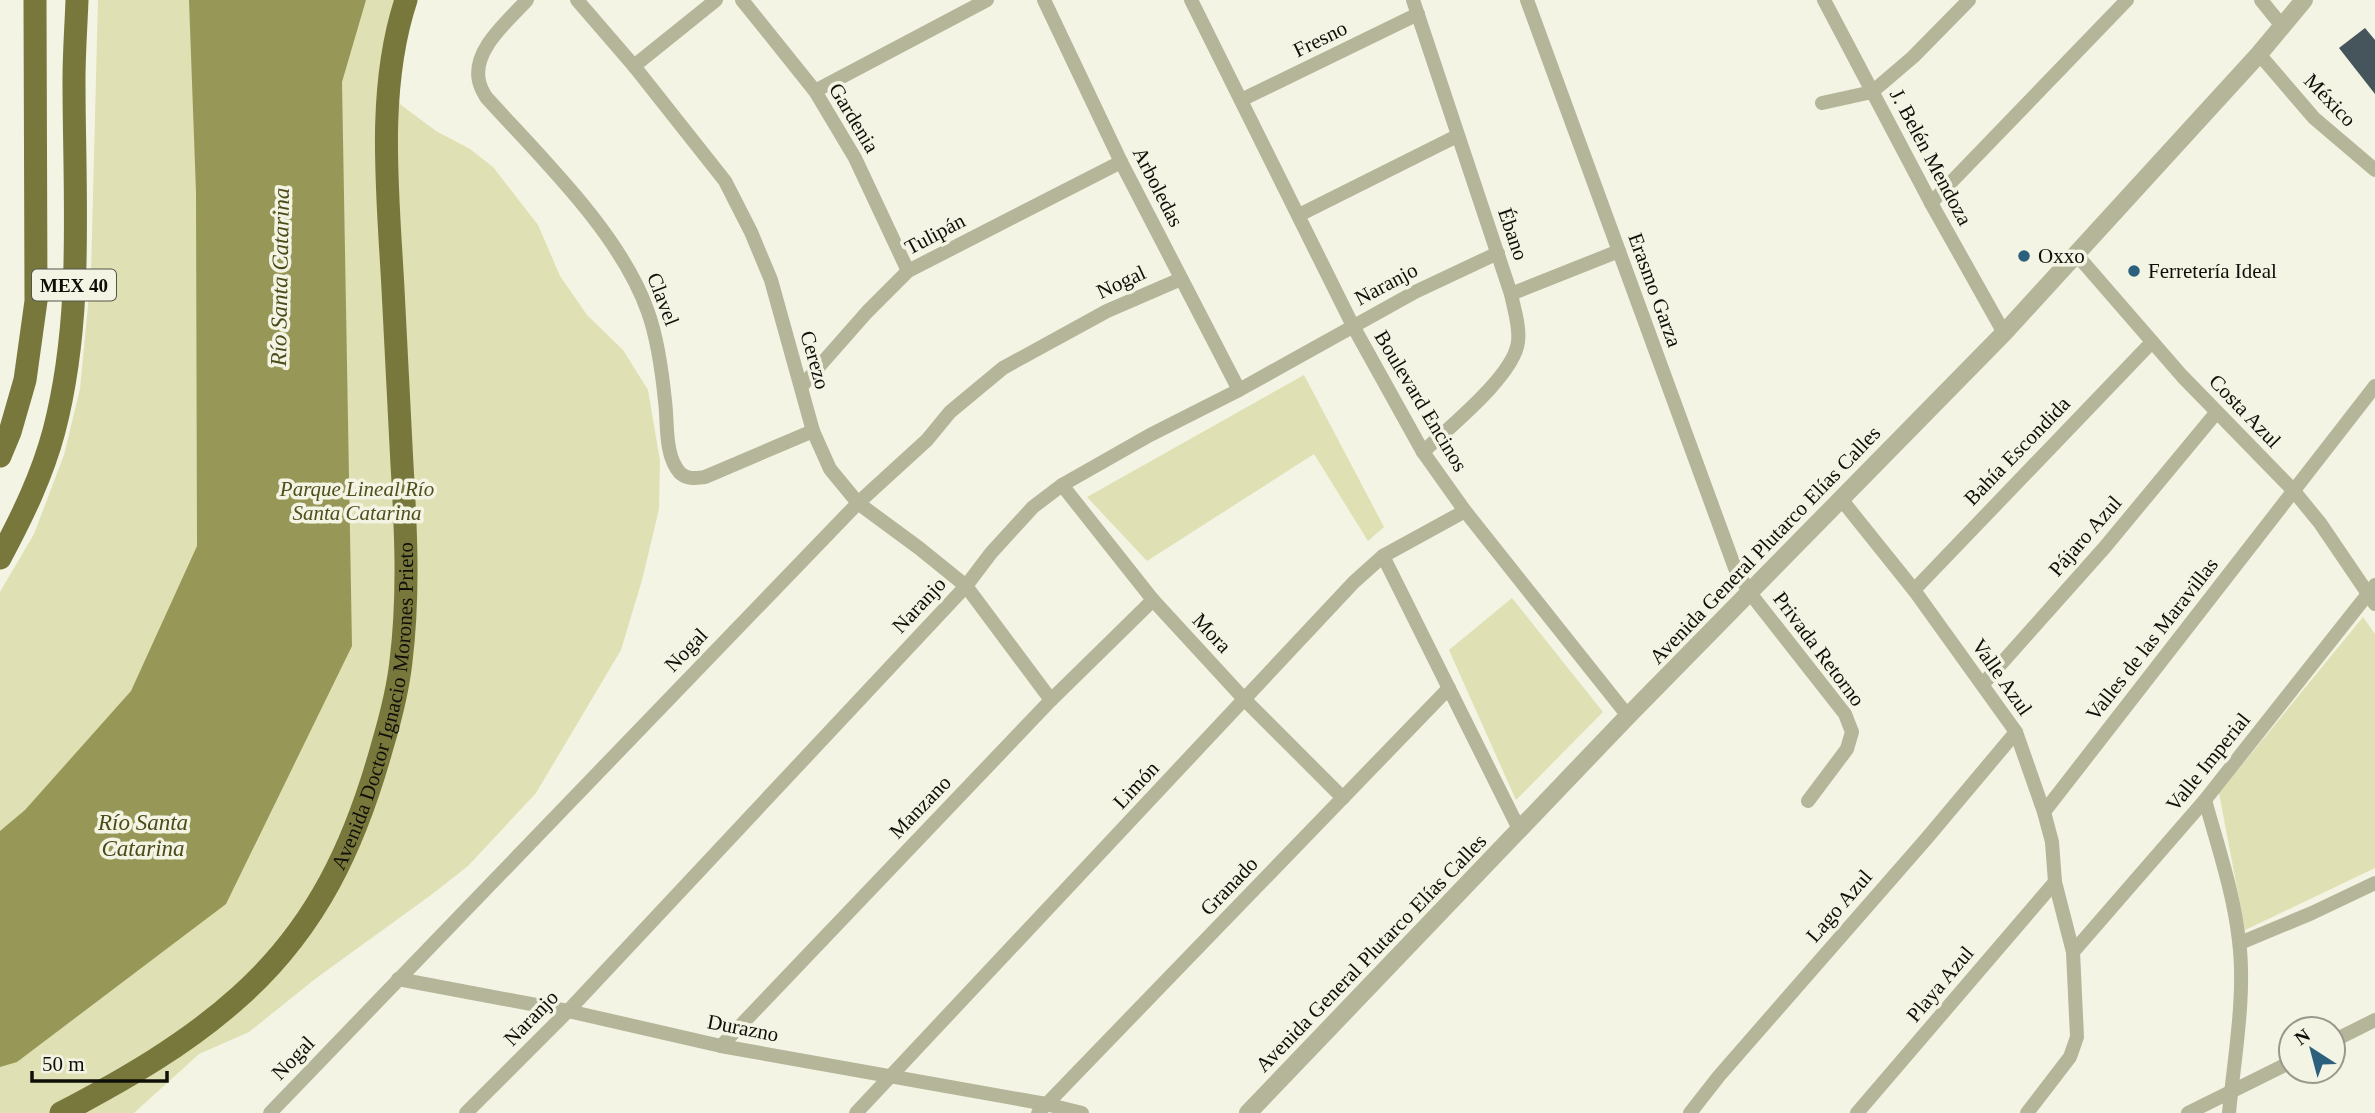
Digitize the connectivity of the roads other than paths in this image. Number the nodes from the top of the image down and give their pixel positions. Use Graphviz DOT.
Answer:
graph roads {
  1 [pos="35,0"];
  2 [pos="76,0"];
  3 [pos="406,0"];
  4 [pos="527,0"];
  5 [pos="577,0"];
  6 [pos="716,0"];
  7 [pos="742,0"];
  8 [pos="987,0"];
  9 [pos="1044,0"];
  10 [pos="1191,0"];
  11 [pos="1527,0"];
  12 [pos="1824,0"];
  13 [pos="1969,0"];
  14 [pos="2127,0"];
  15 [pos="2261,0"];
  16 [pos="2304,0"];
  17 [pos="1416,7"];
  18 [pos="2282,26"];
  19 [pos="2259,54"];
  20 [pos="634,66"];
  21 [pos="816,91"];
  22 [pos="1872,92"];
  23 [pos="1241,100"];
  24 [pos="1822,103"];
  25 [pos="1457,136"];
  26 [pos="1121,162"];
  27 [pos="2375,170"];
  28 [pos="1931,203"];
  29 [pos="1300,215"];
  30 [pos="1619,251"];
  31 [pos="1498,253"];
  32 [pos="2076,254"];
  33 [pos="908,271"];
  34 [pos="1181,279"];
  35 [pos="1511,294"];
  36 [pos="1353,326"];
  37 [pos="2004,333"];
  38 [pos="2152,342"];
  39 [pos="2375,386"];
  40 [pos="801,387"];
  41 [pos="1239,390"];
  42 [pos="2216,413"];
  43 [pos="813,430"];
  44 [pos="1423,452"];
  45 [pos="0,456"];
  46 [pos="1062,485"];
  47 [pos="2292,490"];
  48 [pos="1841,499"];
  49 [pos="858,503"];
  50 [pos="1465,511"];
  51 [pos="1383,556"];
  52 [pos="0,558"];
  53 [pos="966,586"];
  54 [pos="1914,590"];
  55 [pos="1750,593"];
  56 [pos="2373,594"];
  57 [pos="1153,600"];
  58 [pos="1983,684"];
  59 [pos="1449,688"];
  60 [pos="1245,699"];
  61 [pos="1051,700"];
  62 [pos="1628,716"];
  63 [pos="2016,732"];
  64 [pos="1343,798"];
  65 [pos="2205,800"];
  66 [pos="1808,801"];
  67 [pos="2044,812"];
  68 [pos="1520,831"];
  69 [pos="2055,881"];
  70 [pos="2375,883"];
  71 [pos="2240,943"];
  72 [pos="2073,952"];
  73 [pos="398,979"];
  74 [pos="568,1011"];
  75 [pos="2375,1020"];
  76 [pos="2347,1034"];
  77 [pos="721,1046"];
  78 [pos="2277,1069"];
  79 [pos="891,1077"];
  80 [pos="2231,1092"];
  81 [pos="1042,1108"];
  82 [pos="1696,1111"];
  83 [pos="61,1113"];
  84 [pos="270,1113"];
  85 [pos="467,1113"];
  86 [pos="856,1113"];
  87 [pos="1082,1113"];
  88 [pos="1248,1113"];
  89 [pos="1857,1113"];
  90 [pos="2027,1113"];
  91 [pos="2188,1113"];
  92 [pos="2229,1113"];
  1 -- 45 [label="highway, MEX 40"];
  2 -- 52 [label="highway, MEX 40"];
  3 -- 83 [label="highway, Avenida Doctor Ignacio Morones Prieto"];
  4 -- 43 [label="street, Clavel"];
  5 -- 20 [label="street, Cerezo"];
  6 -- 20 [label="street"];
  7 -- 21 [label="street, Gardenia"];
  8 -- 21 [label="street"];
  9 -- 26 [label="street, Arboledas"];
  10 -- 23 [label="street, Boulevard Encinos"];
  11 -- 30 [label="street, Erasmo Garza"];
  12 -- 22 [label="street, J. Belén Mendoza"];
  13 -- 22 [label="street"];
  14 -- 28 [label="street"];
  15 -- 18 [label="street"];
  16 -- 18 [label="street, Avenida General Plutarco Elías Calles"];
  17 -- 23 [label="street, Fresno"];
  17 -- 25 [label="street, Ébano"];
  18 -- 19 [label="street, Avenida General Plutarco Elías Calles"];
  19 -- 27 [label="street, México"];
  19 -- 32 [label="street, Avenida General Plutarco Elías Calles"];
  20 -- 40 [label="street, Cerezo"];
  21 -- 33 [label="street, Gardenia"];
  22 -- 24 [label="street"];
  22 -- 28 [label="street, J. Belén Mendoza"];
  23 -- 29 [label="street, Boulevard Encinos"];
  25 -- 29 [label="street"];
  25 -- 31 [label="street, Ébano"];
  26 -- 33 [label="street, Tulipán"];
  26 -- 34 [label="street, Arboledas"];
  28 -- 37 [label="street, J. Belén Mendoza"];
  29 -- 36 [label="street, Boulevard Encinos"];
  30 -- 35 [label="street"];
  30 -- 55 [label="street, Erasmo Garza"];
  31 -- 35 [label="street, Ébano"];
  31 -- 36 [label="street, Naranjo"];
  32 -- 37 [label="street, Avenida General Plutarco Elías Calles"];
  32 -- 38 [label="street, Costa Azul"];
  33 -- 40 [label="street, Tulipán"];
  34 -- 41 [label="street, Arboledas"];
  34 -- 49 [label="street, Nogal"];
  35 -- 44 [label="street, Ébano"];
  36 -- 41 [label="street, Naranjo"];
  36 -- 44 [label="street, Boulevard Encinos"];
  37 -- 48 [label="street, Avenida General Plutarco Elías Calles"];
  38 -- 42 [label="street, Costa Azul"];
  38 -- 54 [label="street, Bahía Escondida"];
  39 -- 47 [label="street, Valles de las Maravillas"];
  40 -- 43 [label="street, Cerezo"];
  41 -- 46 [label="street, Naranjo"];
  42 -- 47 [label="street, Costa Azul"];
  42 -- 58 [label="street, Pájaro Azul"];
  43 -- 49 [label="street, Cerezo"];
  44 -- 50 [label="street, Boulevard Encinos"];
  46 -- 53 [label="street, Naranjo"];
  46 -- 57 [label="street, Mora"];
  47 -- 56 [label="street, Costa Azul"];
  47 -- 67 [label="street, Valles de las Maravillas"];
  48 -- 54 [label="street, Valle Azul"];
  48 -- 55 [label="street, Avenida General Plutarco Elías Calles"];
  49 -- 53 [label="street, Cerezo"];
  49 -- 73 [label="street, Nogal"];
  50 -- 51 [label="street, Limón"];
  50 -- 62 [label="street, Boulevard Encinos"];
  51 -- 59 [label="street"];
  51 -- 60 [label="street, Limón"];
  53 -- 61 [label="street, Cerezo"];
  53 -- 74 [label="street, Naranjo"];
  54 -- 58 [label="street, Valle Azul"];
  55 -- 62 [label="street, Avenida General Plutarco Elías Calles"];
  55 -- 66 [label="street, Privada Retorno"];
  56 -- 65 [label="street, Valle Imperial"];
  57 -- 60 [label="street, Mora"];
  57 -- 61 [label="street, Manzano"];
  58 -- 63 [label="street, Valle Azul"];
  59 -- 64 [label="street, Granado"];
  59 -- 68 [label="street"];
  60 -- 64 [label="street, Mora"];
  60 -- 79 [label="street, Limón"];
  61 -- 77 [label="street, Manzano"];
  62 -- 68 [label="street, Avenida General Plutarco Elías Calles"];
  63 -- 67 [label="street, Valle Azul"];
  63 -- 82 [label="street, Lago Azul"];
  64 -- 81 [label="street, Granado"];
  65 -- 71 [label="street"];
  65 -- 72 [label="street, Valle Imperial"];
  67 -- 69 [label="street, Valle Azul"];
  68 -- 88 [label="street, Avenida General Plutarco Elías Calles"];
  69 -- 72 [label="street, Valle Azul"];
  69 -- 89 [label="street, Playa Azul"];
  70 -- 71 [label="street"];
  71 -- 80 [label="street"];
  72 -- 90 [label="street, Valle Azul"];
  73 -- 74 [label="street, Durazno"];
  73 -- 84 [label="street, Nogal"];
  74 -- 77 [label="street, Durazno"];
  74 -- 85 [label="street, Naranjo"];
  75 -- 76 [label="street"];
  77 -- 79 [label="street, Durazno"];
  78 -- 80 [label="street"];
  79 -- 81 [label="street, Durazno"];
  79 -- 86 [label="street, Limón"];
  80 -- 91 [label="street"];
  80 -- 92 [label="street"];
  81 -- 87 [label="street, Durazno"];
}
